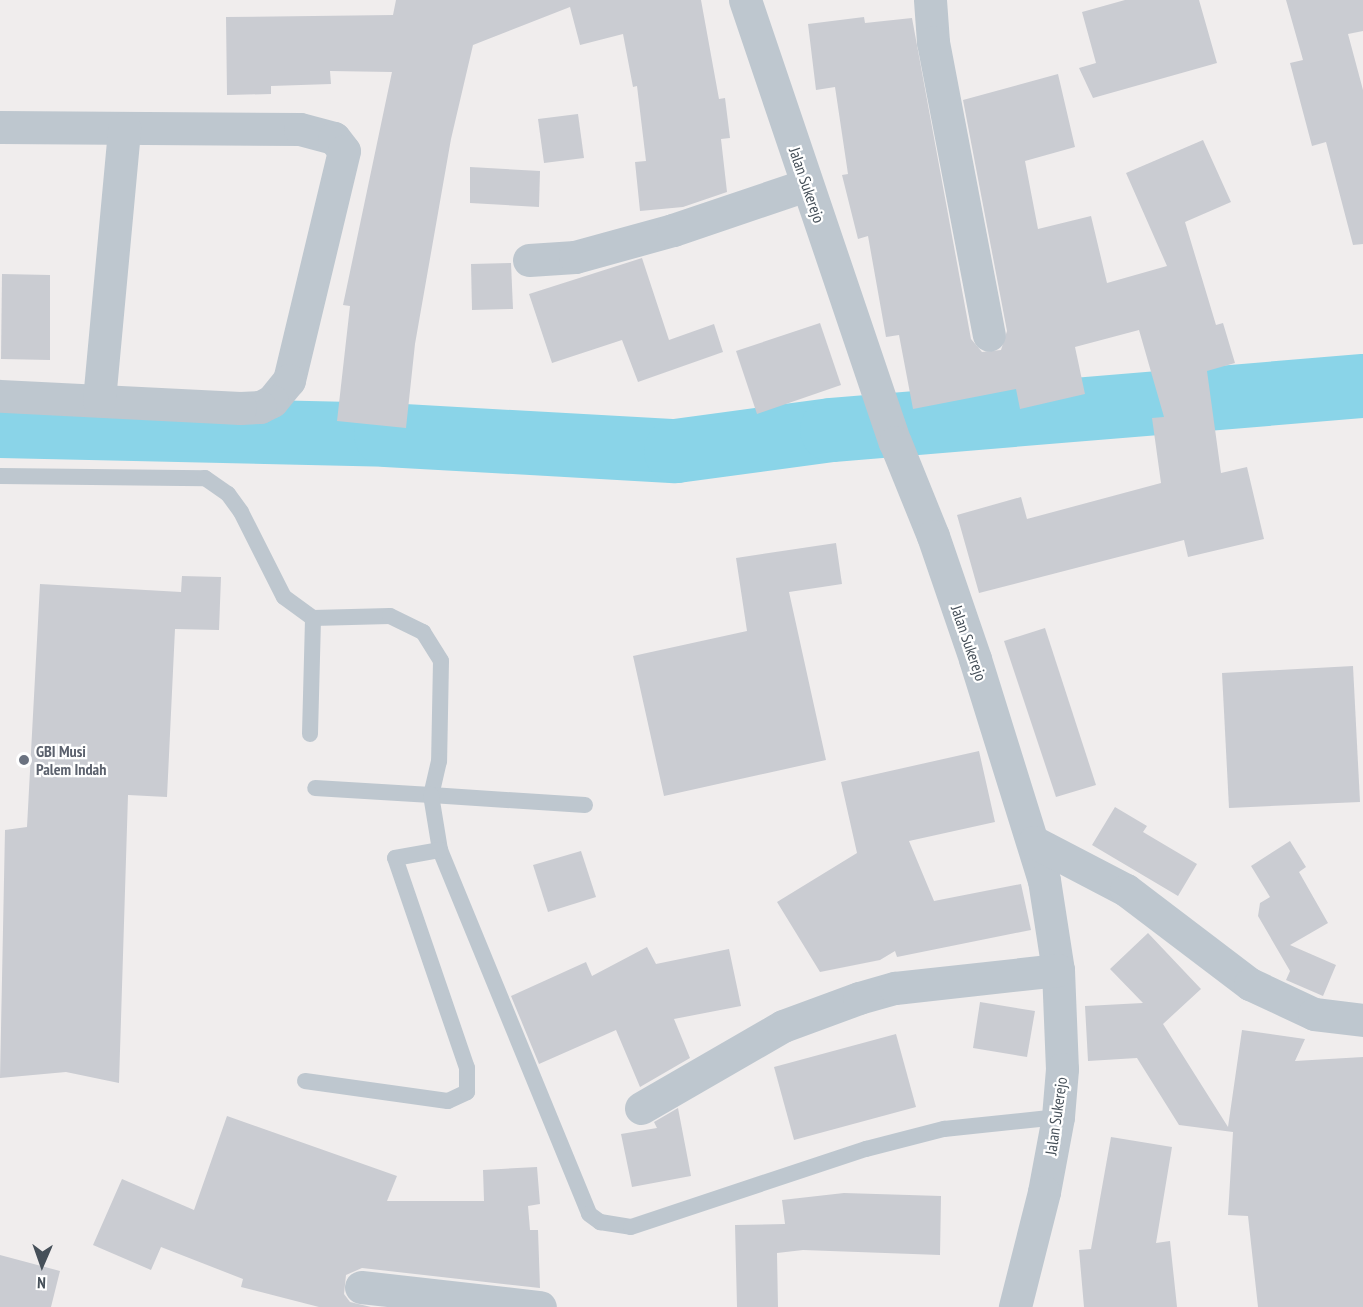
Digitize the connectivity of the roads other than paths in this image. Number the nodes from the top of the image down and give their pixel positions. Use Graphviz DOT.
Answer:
graph roads {
  1 [pos="745,0"];
  2 [pos="930,0"];
  3 [pos="0,126"];
  4 [pos="124,128"];
  5 [pos="806,184"];
  6 [pos="529,260"];
  7 [pos="989,335"];
  8 [pos="0,396"];
  9 [pos="99,400"];
  10 [pos="0,476"];
  11 [pos="313,618"];
  12 [pos="310,734"];
  13 [pos="315,788"];
  14 [pos="431,795"];
  15 [pos="585,805"];
  16 [pos="1034,842"];
  17 [pos="440,850"];
  18 [pos="1058,970"];
  19 [pos="1363,1020"];
  20 [pos="305,1082"];
  21 [pos="641,1108"];
  22 [pos="1058,1117"];
  23 [pos="361,1287"];
  24 [pos="540,1307"];
  25 [pos="1015,1307"];
  1 -- 5 [label="street, Jalan Sukerejo"];
  2 -- 7 [label="street"];
  3 -- 4 [label="street"];
  4 -- 9 [label="street"];
  4 -- 9 [label="street"];
  5 -- 6 [label="street"];
  5 -- 16 [label="street, Jalan Sukerejo"];
  8 -- 9 [label="street"];
  10 -- 11 [label="lane"];
  11 -- 12 [label="lane"];
  11 -- 14 [label="lane"];
  13 -- 14 [label="lane"];
  14 -- 15 [label="lane"];
  14 -- 17 [label="lane"];
  16 -- 18 [label="street, Jalan Sukerejo"];
  16 -- 19 [label="street"];
  17 -- 20 [label="lane"];
  17 -- 22 [label="lane"];
  18 -- 21 [label="street"];
  18 -- 22 [label="street, Jalan Sukerejo"];
  22 -- 25 [label="street, Jalan Sukerejo"];
  23 -- 24 [label="street"];
}
